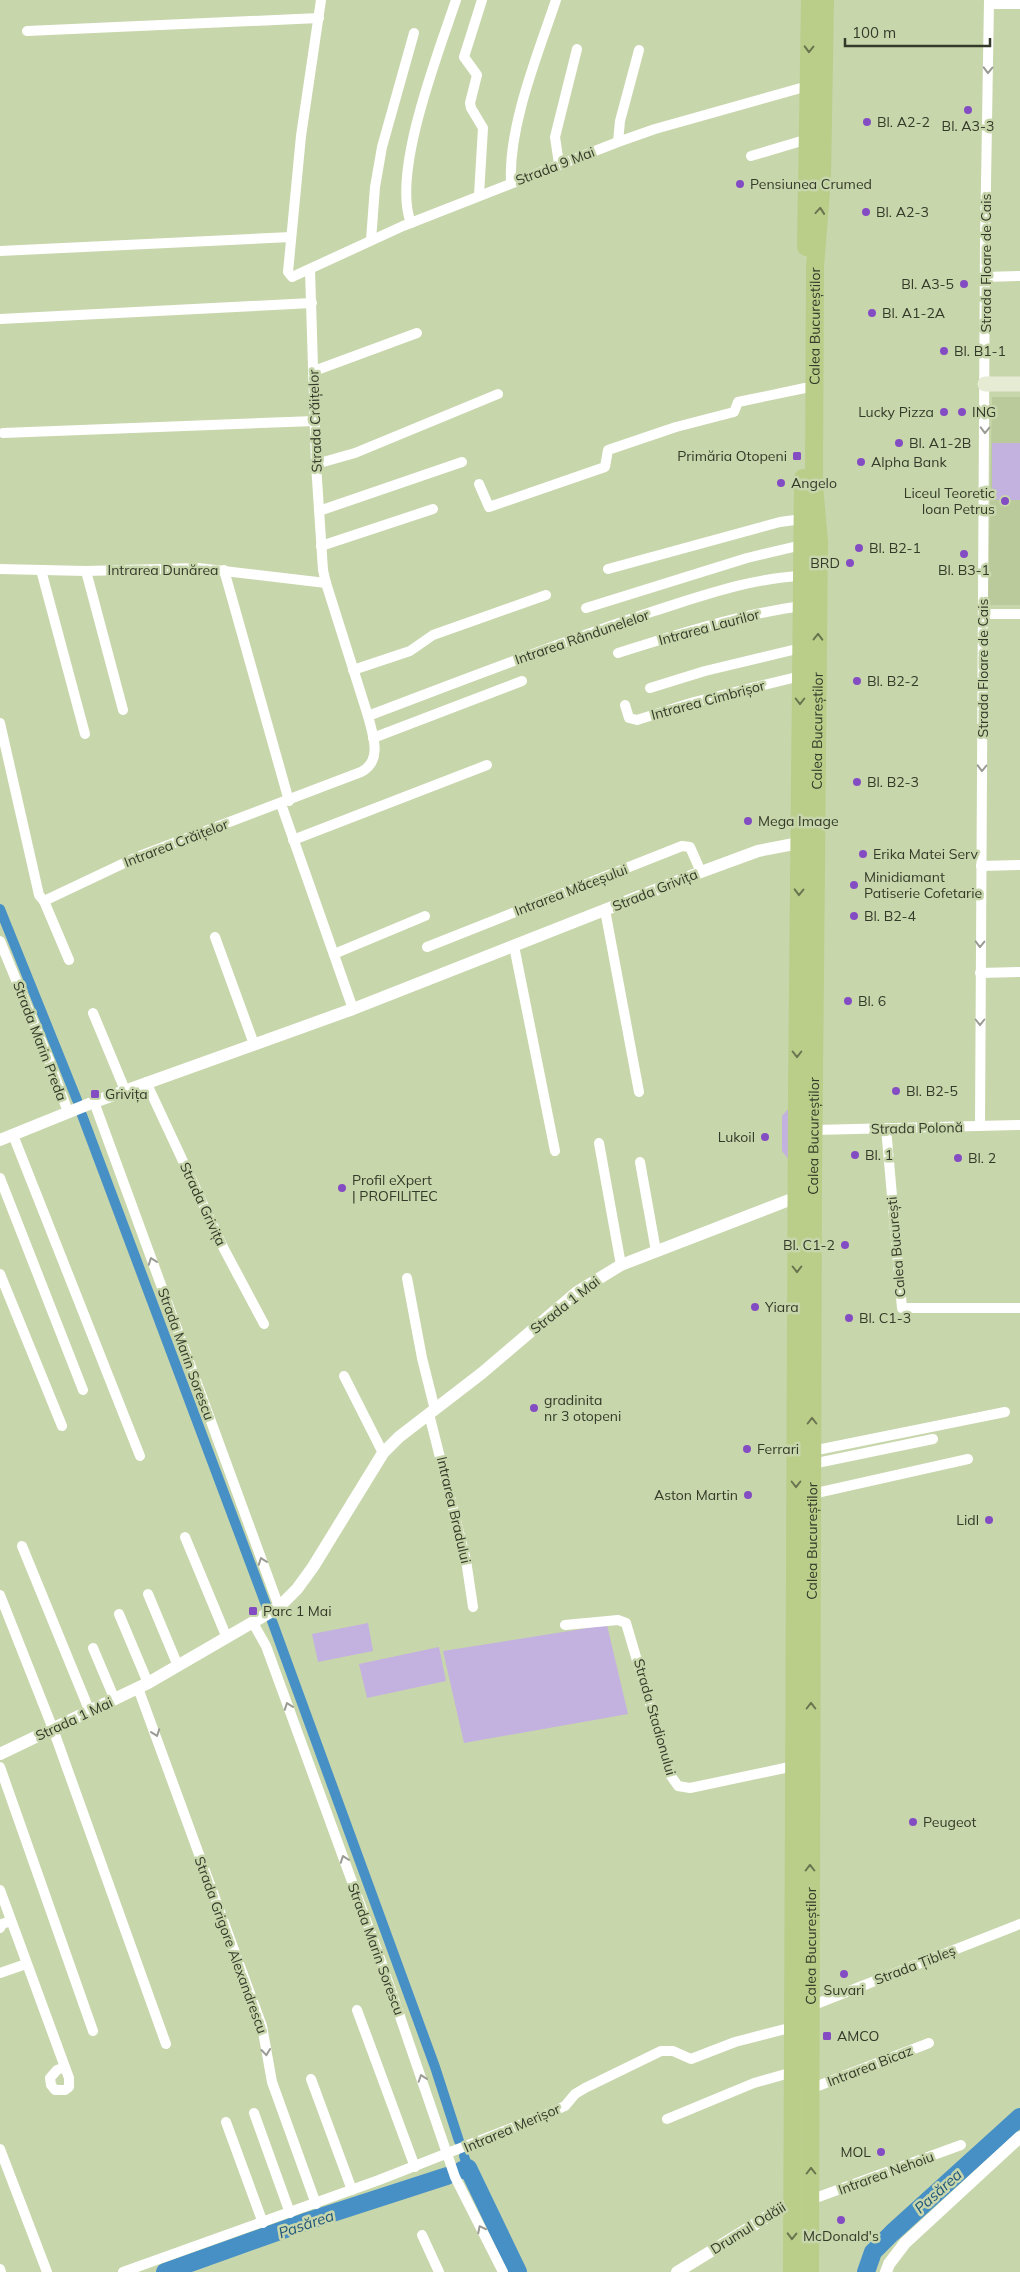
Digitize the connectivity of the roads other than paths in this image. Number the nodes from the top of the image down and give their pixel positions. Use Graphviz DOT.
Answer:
graph roads {
  1 [pos="321,0"];
  2 [pos="456,0"];
  3 [pos="482,0"];
  4 [pos="556,0"];
  5 [pos="810,0"];
  6 [pos="825,0"];
  7 [pos="989,2"];
  8 [pos="1020,4"];
  9 [pos="319,18"];
  10 [pos="27,31"];
  11 [pos="414,34"];
  12 [pos="577,49"];
  13 [pos="639,50"];
  14 [pos="808,86"];
  15 [pos="808,139"];
  16 [pos="618,142"];
  17 [pos="751,156"];
  18 [pos="559,164"];
  19 [pos="511,183"];
  20 [pos="479,195"];
  21 [pos="411,223"];
  22 [pos="292,237"];
  23 [pos="371,240"];
  24 [pos="0,251"];
  25 [pos="310,270"];
  26 [pos="985,276"];
  27 [pos="1020,276"];
  28 [pos="312,304"];
  29 [pos="0,319"];
  30 [pos="417,333"];
  31 [pos="314,370"];
  32 [pos="985,384"];
  33 [pos="1020,384"];
  34 [pos="805,388"];
  35 [pos="498,394"];
  36 [pos="315,421"];
  37 [pos="3,433"];
  38 [pos="462,462"];
  39 [pos="316,464"];
  40 [pos="479,484"];
  41 [pos="433,509"];
  42 [pos="319,511"];
  43 [pos="802,519"];
  44 [pos="802,545"];
  45 [pos="321,546"];
  46 [pos="0,569"];
  47 [pos="608,569"];
  48 [pos="41,570"];
  49 [pos="224,570"];
  50 [pos="86,571"];
  51 [pos="802,576"];
  52 [pos="326,584"];
  53 [pos="546,595"];
  54 [pos="801,606"];
  55 [pos="586,608"];
  56 [pos="983,614"];
  57 [pos="1020,614"];
  58 [pos="801,648"];
  59 [pos="618,653"];
  60 [pos="353,670"];
  61 [pos="801,676"];
  62 [pos="522,681"];
  63 [pos="650,688"];
  64 [pos="625,705"];
  65 [pos="123,710"];
  66 [pos="368,716"];
  67 [pos="0,723"];
  68 [pos="84,734"];
  69 [pos="374,738"];
  70 [pos="487,765"];
  71 [pos="285,803"];
  72 [pos="293,840"];
  73 [pos="799,843"];
  74 [pos="1020,865"];
  75 [pos="981,866"];
  76 [pos="701,872"];
  77 [pos="44,901"];
  78 [pos="605,910"];
  79 [pos="425,916"];
  80 [pos="215,937"];
  81 [pos="0,941"];
  82 [pos="427,946"];
  83 [pos="514,946"];
  84 [pos="334,954"];
  85 [pos="69,960"];
  86 [pos="1020,972"];
  87 [pos="980,973"];
  88 [pos="353,1009"];
  89 [pos="93,1013"];
  90 [pos="254,1044"];
  91 [pos="146,1082"];
  92 [pos="125,1090"];
  93 [pos="639,1092"];
  94 [pos="94,1102"];
  95 [pos="68,1112"];
  96 [pos="1020,1125"];
  97 [pos="980,1126"];
  98 [pos="886,1128"];
  99 [pos="814,1130"];
  100 [pos="13,1135"];
  101 [pos="0,1140"];
  102 [pos="598,1143"];
  103 [pos="554,1150"];
  104 [pos="640,1162"];
  105 [pos="0,1178"];
  106 [pos="797,1197"];
  107 [pos="656,1251"];
  108 [pos="621,1265"];
  109 [pos="0,1274"];
  110 [pos="407,1278"];
  111 [pos="1020,1308"];
  112 [pos="264,1324"];
  113 [pos="344,1376"];
  114 [pos="83,1390"];
  115 [pos="432,1412"];
  116 [pos="1005,1412"];
  117 [pos="62,1426"];
  118 [pos="933,1439"];
  119 [pos="383,1453"];
  120 [pos="140,1456"];
  121 [pos="812,1458"];
  122 [pos="968,1459"];
  123 [pos="812,1494"];
  124 [pos="185,1537"];
  125 [pos="22,1546"];
  126 [pos="148,1594"];
  127 [pos="0,1595"];
  128 [pos="473,1606"];
  129 [pos="278,1607"];
  130 [pos="119,1614"];
  131 [pos="254,1623"];
  132 [pos="565,1625"];
  133 [pos="227,1638"];
  134 [pos="93,1648"];
  135 [pos="178,1666"];
  136 [pos="143,1685"];
  137 [pos="115,1700"];
  138 [pos="90,1712"];
  139 [pos="54,1729"];
  140 [pos="0,1754"];
  141 [pos="794,1766"];
  142 [pos="0,1767"];
  143 [pos="0,1890"];
  144 [pos="11,1921"];
  145 [pos="1020,1924"];
  146 [pos="0,1928"];
  147 [pos="26,1964"];
  148 [pos="0,1973"];
  149 [pos="811,2006"];
  150 [pos="357,2010"];
  151 [pos="792,2027"];
  152 [pos="93,2031"];
  153 [pos="930,2043"];
  154 [pos="166,2044"];
  155 [pos="64,2067"];
  156 [pos="792,2072"];
  157 [pos="311,2079"];
  158 [pos="810,2089"];
  159 [pos="254,2113"];
  160 [pos="668,2119"];
  161 [pos="226,2122"];
  162 [pos="1020,2136"];
  163 [pos="961,2145"];
  164 [pos="0,2149"];
  165 [pos="449,2154"];
  166 [pos="414,2167"];
  167 [pos="352,2190"];
  168 [pos="810,2200"];
  169 [pos="793,2201"];
  170 [pos="316,2204"];
  171 [pos="290,2213"];
  172 [pos="262,2223"];
  173 [pos="422,2235"];
  174 [pos="47,2272"];
  175 [pos="123,2272"];
  176 [pos="439,2272"];
  177 [pos="503,2272"];
  178 [pos="677,2272"];
  179 [pos="792,2272"];
  180 [pos="810,2272"];
  181 [pos="886,2272"];
  1 -- 9 [label="street"];
  2 -- 21 [label="street"];
  3 -- 20 [label="street"];
  4 -- 19 [label="street"];
  5 -- 14 [label="highway, Calea Bucureștilor, one-way"];
  99 -- 6 [label="highway, Calea Bucureștilor, one-way"];
  7 -- 8 [label="street"];
  7 -- 26 [label="street, Strada Floare de Cais, one-way"];
  9 -- 10 [label="street"];
  9 -- 22 [label="street"];
  11 -- 23 [label="street"];
  12 -- 18 [label="street"];
  13 -- 16 [label="street"];
  14 -- 15 [label="highway, Calea Bucureștilor"];
  14 -- 16 [label="street, Strada 9 Mai"];
  15 -- 17 [label="street"];
  15 -- 34 [label="highway, Calea Bucureștilor"];
  16 -- 18 [label="street, Strada 9 Mai"];
  18 -- 19 [label="street, Strada 9 Mai"];
  19 -- 20 [label="street, Strada 9 Mai"];
  20 -- 21 [label="street, Strada 9 Mai"];
  21 -- 23 [label="street, Strada 9 Mai"];
  22 -- 24 [label="street"];
  22 -- 25 [label="street"];
  23 -- 25 [label="street, Strada 9 Mai"];
  25 -- 28 [label="street, Strada Crăițelor"];
  26 -- 27 [label="street"];
  26 -- 32 [label="street, Strada Floare de Cais"];
  28 -- 29 [label="street"];
  28 -- 31 [label="street, Strada Crăițelor"];
  30 -- 31 [label="street"];
  31 -- 36 [label="street, Strada Crăițelor"];
  32 -- 33 [label="main road"];
  32 -- 56 [label="street, Strada Floare de Cais, one-way"];
  34 -- 40 [label="street"];
  34 -- 43 [label="highway, Calea Bucureștilor"];
  35 -- 39 [label="street"];
  36 -- 37 [label="street"];
  36 -- 39 [label="street, Strada Crăițelor"];
  38 -- 42 [label="street"];
  39 -- 42 [label="street, Strada Crăițelor"];
  41 -- 45 [label="street"];
  42 -- 45 [label="street, Strada Crăițelor"];
  43 -- 44 [label="highway, Calea Bucureștilor"];
  43 -- 47 [label="street"];
  44 -- 51 [label="highway, Calea Bucureștilor"];
  44 -- 55 [label="street"];
  45 -- 52 [label="street, Strada Crăițelor"];
  46 -- 48 [label="street, Intrarea Dunărea"];
  48 -- 50 [label="street, Intrarea Dunărea"];
  48 -- 68 [label="street"];
  49 -- 50 [label="street, Intrarea Dunărea"];
  49 -- 52 [label="street, Intrarea Dunărea"];
  49 -- 71 [label="street"];
  50 -- 65 [label="street"];
  51 -- 54 [label="highway, Calea Bucureștilor"];
  51 -- 66 [label="street, Intrarea Rândunelelor"];
  52 -- 60 [label="street, Strada Crăițelor"];
  53 -- 60 [label="street"];
  54 -- 58 [label="highway, Calea Bucureștilor"];
  54 -- 59 [label="street, Intrarea Laurilor"];
  56 -- 57 [label="street"];
  56 -- 75 [label="street, Strada Floare de Cais, one-way"];
  58 -- 61 [label="highway, Calea Bucureștilor"];
  58 -- 63 [label="street"];
  60 -- 66 [label="street, Strada Crăițelor"];
  61 -- 64 [label="street, Intrarea Cimbrișor"];
  61 -- 73 [label="highway, Calea Bucureștilor, one-way"];
  62 -- 69 [label="street"];
  66 -- 69 [label="street, Strada Crăițelor"];
  67 -- 77 [label="street"];
  69 -- 71 [label="street, Strada Crăițelor"];
  70 -- 72 [label="street"];
  71 -- 72 [label="street"];
  71 -- 77 [label="street, Intrarea Crăițelor"];
  72 -- 84 [label="street"];
  73 -- 76 [label="street, Strada Grivița"];
  73 -- 106 [label="highway, Calea Bucureștilor, one-way"];
  74 -- 75 [label="street"];
  75 -- 87 [label="street, Strada Floare de Cais, one-way"];
  76 -- 78 [label="street, Strada Grivița"];
  76 -- 82 [label="street, Intrarea Măceșului"];
  77 -- 85 [label="street"];
  78 -- 83 [label="street, Strada Grivița"];
  78 -- 93 [label="street"];
  79 -- 84 [label="street"];
  80 -- 90 [label="street"];
  81 -- 95 [label="street, Strada Marin Preda"];
  83 -- 88 [label="street, Strada Grivița"];
  83 -- 103 [label="street"];
  84 -- 88 [label="street"];
  86 -- 87 [label="street"];
  87 -- 97 [label="street, Strada Floare de Cais, one-way"];
  88 -- 90 [label="street, Strada Grivița"];
  89 -- 92 [label="street"];
  90 -- 91 [label="street, Strada Grivița"];
  91 -- 92 [label="street, Strada Grivița"];
  91 -- 112 [label="street, Strada Grivița"];
  92 -- 94 [label="street, Strada Grivița"];
  94 -- 95 [label="street, Strada Grivița"];
  129 -- 94 [label="street, Strada Marin Sorescu, one-way"];
  95 -- 100 [label="street, Strada Grivița"];
  96 -- 97 [label="street, Strada Polonă"];
  97 -- 98 [label="street, Strada Polonă"];
  98 -- 99 [label="street, Strada Polonă"];
  98 -- 111 [label="street, Calea București"];
  121 -- 99 [label="highway, Calea Bucureștilor, one-way"];
  100 -- 101 [label="street, Strada Grivița"];
  100 -- 120 [label="street"];
  102 -- 108 [label="street"];
  104 -- 107 [label="street"];
  105 -- 114 [label="street"];
  106 -- 107 [label="street, Strada 1 Mai"];
  106 -- 141 [label="highway, Calea Bucureștilor, one-way"];
  107 -- 108 [label="street, Strada 1 Mai"];
  108 -- 115 [label="street, Strada 1 Mai"];
  109 -- 117 [label="street"];
  110 -- 115 [label="street"];
  113 -- 119 [label="street"];
  115 -- 119 [label="street, Strada 1 Mai"];
  115 -- 128 [label="street, Intrarea Bradului"];
  116 -- 121 [label="street"];
  118 -- 121 [label="street"];
  119 -- 129 [label="street, Strada 1 Mai"];
  121 -- 123 [label="highway, Calea Bucureștilor"];
  122 -- 123 [label="street"];
  149 -- 123 [label="highway, Calea Bucureștilor, one-way"];
  124 -- 133 [label="street"];
  125 -- 138 [label="street"];
  126 -- 135 [label="street"];
  127 -- 139 [label="street"];
  129 -- 131 [label="street, Strada 1 Mai"];
  130 -- 136 [label="street"];
  131 -- 133 [label="street, Strada 1 Mai"];
  165 -- 131 [label="street, Strada Marin Sorescu, one-way"];
  132 -- 141 [label="street, Strada Stadionului"];
  133 -- 135 [label="street, Strada 1 Mai"];
  134 -- 137 [label="street"];
  135 -- 136 [label="street, Strada 1 Mai"];
  136 -- 137 [label="street, Strada 1 Mai"];
  136 -- 170 [label="street, Strada Grigore Alexandrescu, one-way"];
  137 -- 138 [label="street, Strada 1 Mai"];
  138 -- 139 [label="street, Strada 1 Mai"];
  139 -- 140 [label="street, Strada 1 Mai"];
  139 -- 154 [label="street"];
  141 -- 151 [label="highway, Calea Bucureștilor"];
  142 -- 152 [label="street"];
  143 -- 144 [label="street"];
  144 -- 146 [label="street"];
  144 -- 147 [label="street"];
  145 -- 149 [label="street, Strada Țibleș"];
  147 -- 148 [label="street"];
  147 -- 155 [label="street"];
  149 -- 158 [label="highway, Calea Bucureștilor"];
  150 -- 166 [label="street"];
  151 -- 156 [label="highway, Calea Bucureștilor"];
  151 -- 165 [label="street, Intrarea Merișor"];
  153 -- 158 [label="street, Intrarea Bicaz"];
  156 -- 160 [label="street"];
  156 -- 169 [label="highway, Calea Bucureștilor"];
  157 -- 167 [label="street"];
  168 -- 158 [label="highway, Calea Bucureștilor, one-way"];
  159 -- 171 [label="street"];
  161 -- 172 [label="street"];
  162 -- 181 [label="street"];
  163 -- 168 [label="street, Intrarea Nehoiu"];
  164 -- 174 [label="street"];
  165 -- 166 [label="street, Intrarea Merișor"];
  177 -- 165 [label="street, Strada Marin Sorescu, one-way"];
  166 -- 167 [label="street, Intrarea Merișor"];
  167 -- 170 [label="street, Intrarea Merișor"];
  168 -- 180 [label="highway, Calea Bucureștilor"];
  169 -- 178 [label="street, Drumul Odăii"];
  169 -- 179 [label="highway, Calea Bucureștilor, one-way"];
  170 -- 171 [label="street, Intrarea Merișor"];
  171 -- 172 [label="street, Intrarea Merișor"];
  172 -- 175 [label="street, Intrarea Merișor"];
  173 -- 176 [label="street"];
}
